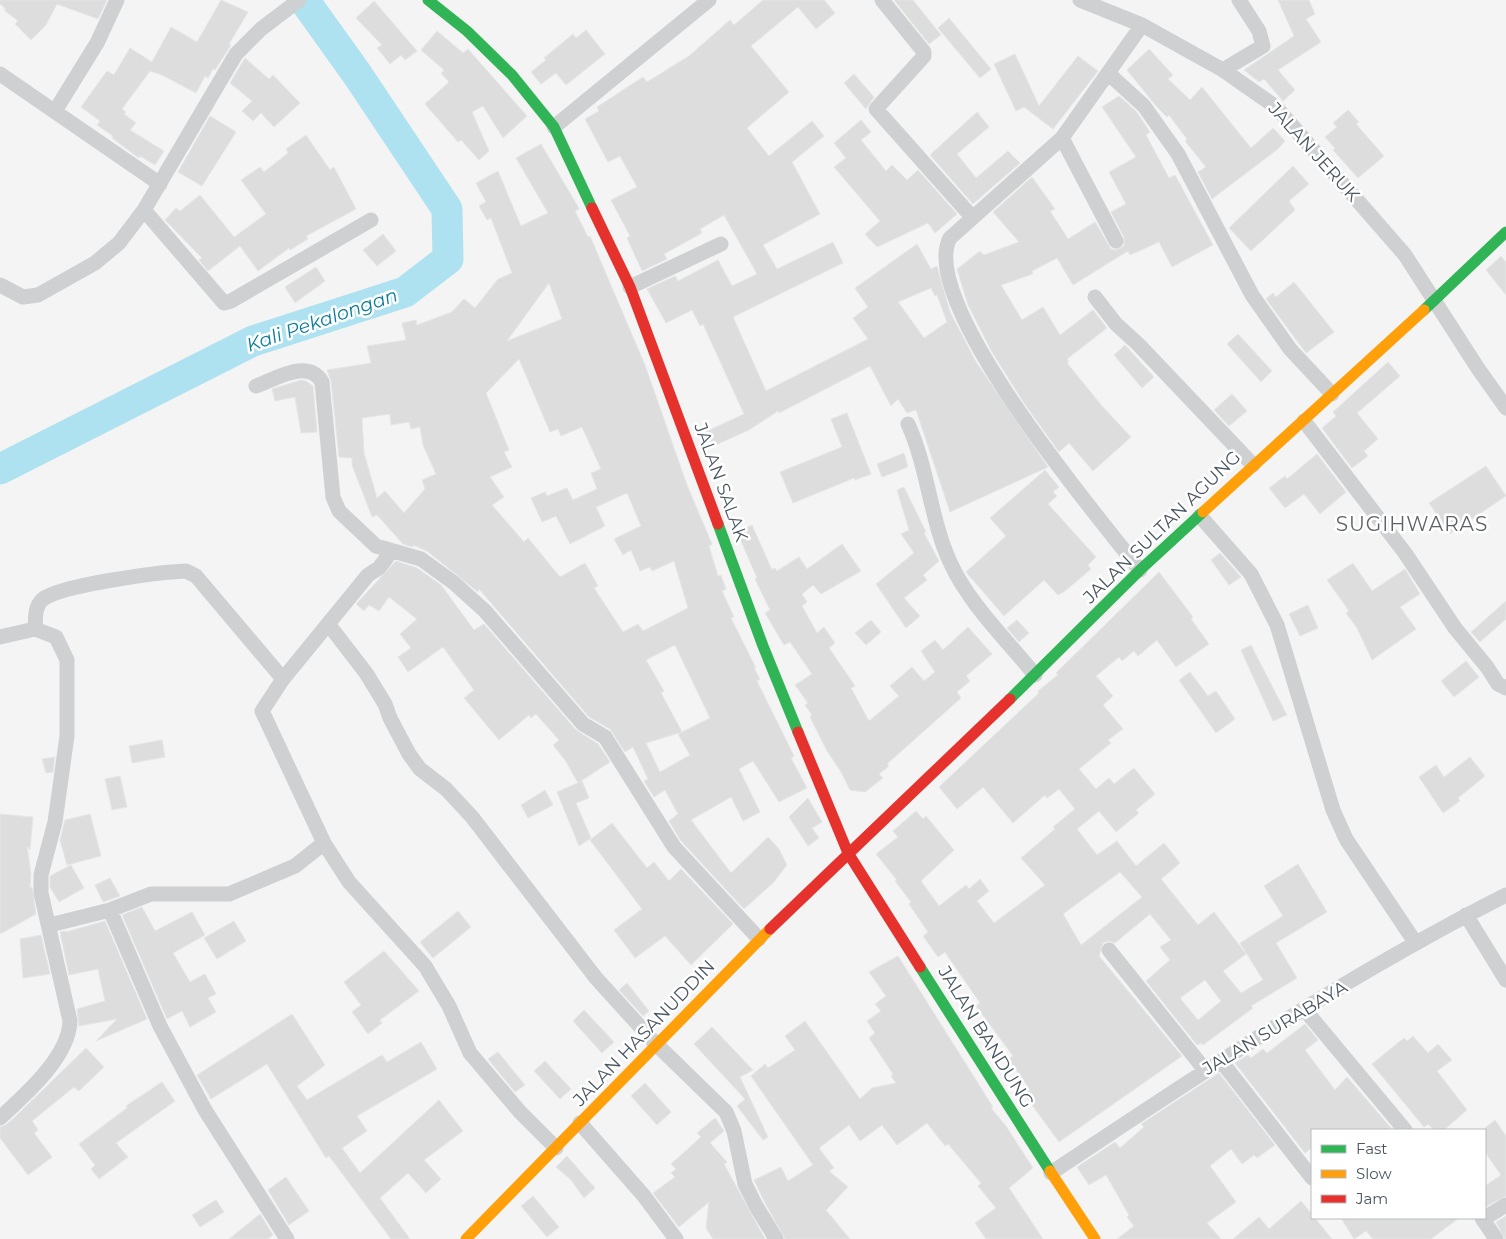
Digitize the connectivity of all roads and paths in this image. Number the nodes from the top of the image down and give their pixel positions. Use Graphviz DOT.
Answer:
graph roads {
  1 [pos="117,0"];
  2 [pos="299,0"];
  3 [pos="428,0"];
  4 [pos="709,0"];
  5 [pos="882,0"];
  6 [pos="1080,0"];
  7 [pos="1240,0"];
  8 [pos="1142,25"];
  9 [pos="1224,70"];
  10 [pos="0,74"];
  11 [pos="1109,74"];
  12 [pos="55,111"];
  13 [pos="554,127"];
  14 [pos="1062,138"];
  15 [pos="160,184"];
  16 [pos="144,210"];
  17 [pos="972,216"];
  18 [pos="371,220"];
  19 [pos="1506,232"];
  20 [pos="1116,241"];
  21 [pos="721,244"];
  22 [pos="0,285"];
  23 [pos="630,287"];
  24 [pos="1095,298"];
  25 [pos="1434,301"];
  26 [pos="256,386"];
  27 [pos="1332,394"];
  28 [pos="1506,408"];
  29 [pos="1304,420"];
  30 [pos="908,424"];
  31 [pos="1253,465"];
  32 [pos="1200,516"];
  33 [pos="391,552"];
  34 [pos="1140,570"];
  35 [pos="329,625"];
  36 [pos="35,629"];
  37 [pos="0,637"];
  38 [pos="1035,675"];
  39 [pos="283,679"];
  40 [pos="1506,688"];
  41 [pos="324,843"];
  42 [pos="848,853"];
  43 [pos="1506,895"];
  44 [pos="110,910"];
  45 [pos="1466,915"];
  46 [pos="50,925"];
  47 [pos="759,939"];
  48 [pos="1415,942"];
  49 [pos="1109,950"];
  50 [pos="1506,980"];
  51 [pos="1305,1010"];
  52 [pos="655,1043"];
  53 [pos="1221,1061"];
  54 [pos="1205,1070"];
  55 [pos="0,1118"];
  56 [pos="580,1123"];
  57 [pos="1404,1129"];
  58 [pos="556,1148"];
  59 [pos="1051,1173"];
  60 [pos="1311,1177"];
  61 [pos="1506,1206"];
  62 [pos="1486,1216"];
  63 [pos="1483,1219"];
  64 [pos="287,1239"];
  65 [pos="466,1239"];
  66 [pos="676,1239"];
  67 [pos="776,1239"];
  68 [pos="1096,1239"];
  69 [pos="1496,1239"];
  1 -- 12 [label="street"];
  2 -- 15 [label="street"];
  3 -- 13 [label="main road, JALAN SALAK"];
  4 -- 13 [label="street"];
  5 -- 17 [label="street"];
  6 -- 8 [label="street, JALAN JERUK"];
  7 -- 9 [label="street"];
  8 -- 9 [label="street, JALAN JERUK"];
  8 -- 11 [label="street"];
  9 -- 25 [label="street, JALAN JERUK"];
  10 -- 12 [label="street"];
  11 -- 14 [label="street"];
  11 -- 27 [label="street"];
  12 -- 15 [label="street"];
  13 -- 23 [label="main road, JALAN SALAK"];
  14 -- 17 [label="street"];
  14 -- 20 [label="street"];
  15 -- 16 [label="street"];
  16 -- 18 [label="street"];
  16 -- 22 [label="street"];
  17 -- 34 [label="street"];
  19 -- 25 [label="main road, JALAN SULTAN AGUNG"];
  21 -- 23 [label="street"];
  23 -- 42 [label="main road, JALAN SALAK"];
  24 -- 31 [label="street"];
  25 -- 27 [label="main road, JALAN SULTAN AGUNG"];
  25 -- 28 [label="street, JALAN JERUK"];
  26 -- 33 [label="street"];
  27 -- 29 [label="main road, JALAN SULTAN AGUNG"];
  29 -- 31 [label="main road, JALAN SULTAN AGUNG"];
  29 -- 40 [label="street"];
  30 -- 38 [label="street"];
  31 -- 32 [label="main road, JALAN SULTAN AGUNG"];
  32 -- 34 [label="main road, JALAN SULTAN AGUNG"];
  32 -- 48 [label="street"];
  33 -- 35 [label="street"];
  33 -- 47 [label="street"];
  34 -- 38 [label="main road, JALAN SULTAN AGUNG"];
  35 -- 39 [label="street"];
  35 -- 52 [label="street"];
  36 -- 37 [label="street"];
  36 -- 39 [label="street"];
  36 -- 46 [label="street"];
  38 -- 42 [label="main road, JALAN SULTAN AGUNG"];
  39 -- 41 [label="street"];
  41 -- 44 [label="street"];
  41 -- 58 [label="street"];
  42 -- 47 [label="main road, JALAN HASANUDDIN"];
  42 -- 59 [label="main road, JALAN BANDUNG"];
  43 -- 45 [label="street, JALAN SURABAYA"];
  44 -- 46 [label="street"];
  44 -- 64 [label="street"];
  45 -- 48 [label="street, JALAN SURABAYA"];
  45 -- 50 [label="street"];
  46 -- 55 [label="street"];
  47 -- 52 [label="main road, JALAN HASANUDDIN"];
  48 -- 51 [label="street, JALAN SURABAYA"];
  49 -- 54 [label="street"];
  51 -- 53 [label="street, JALAN SURABAYA"];
  51 -- 57 [label="street"];
  52 -- 56 [label="main road, JALAN HASANUDDIN"];
  52 -- 67 [label="street"];
  53 -- 54 [label="street, JALAN SURABAYA"];
  53 -- 60 [label="street"];
  54 -- 59 [label="street, JALAN SURABAYA"];
  56 -- 58 [label="main road, JALAN HASANUDDIN"];
  56 -- 66 [label="street"];
  58 -- 65 [label="main road, JALAN HASANUDDIN"];
  59 -- 68 [label="main road, JALAN BANDUNG"];
  61 -- 62 [label="street"];
  63 -- 69 [label="street"];
}
